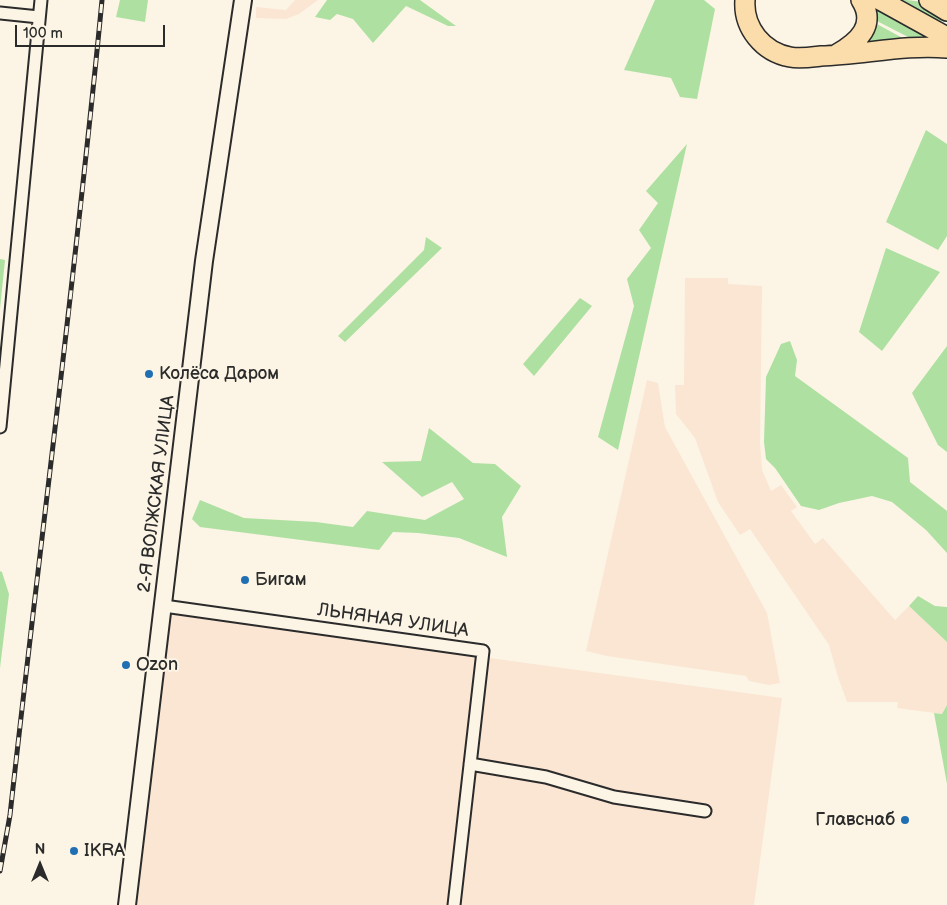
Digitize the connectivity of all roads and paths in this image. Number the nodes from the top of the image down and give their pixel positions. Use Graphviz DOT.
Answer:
graph roads {
  1 [pos="41,0"];
  2 [pos="243,0"];
  3 [pos="745,0"];
  4 [pos="862,0"];
  5 [pos="880,0"];
  6 [pos="930,0"];
  7 [pos="947,11"];
  8 [pos="0,13"];
  9 [pos="39,17"];
  10 [pos="947,37"];
  11 [pos="947,48"];
  12 [pos="833,56"];
  13 [pos="0,427"];
  14 [pos="164,606"];
  15 [pos="470,764"];
  16 [pos="705,811"];
  17 [pos="127,905"];
  18 [pos="454,905"];
  1 -- 9 [label="street"];
  2 -- 14 [label="street, 2-Я ВОЛЖСКАЯ УЛИЦА"];
  3 -- 12 [label="main road"];
  4 -- 12 [label="main road"];
  5 -- 10 [label="main road"];
  6 -- 7 [label="main road"];
  8 -- 9 [label="street"];
  9 -- 13 [label="street"];
  11 -- 12 [label="main road"];
  14 -- 15 [label="street, ЛЬНЯНАЯ УЛИЦА"];
  14 -- 17 [label="street, 2-Я ВОЛЖСКАЯ УЛИЦА"];
  15 -- 16 [label="street"];
  15 -- 18 [label="street, ЛЬНЯНАЯ УЛИЦА"];
}
